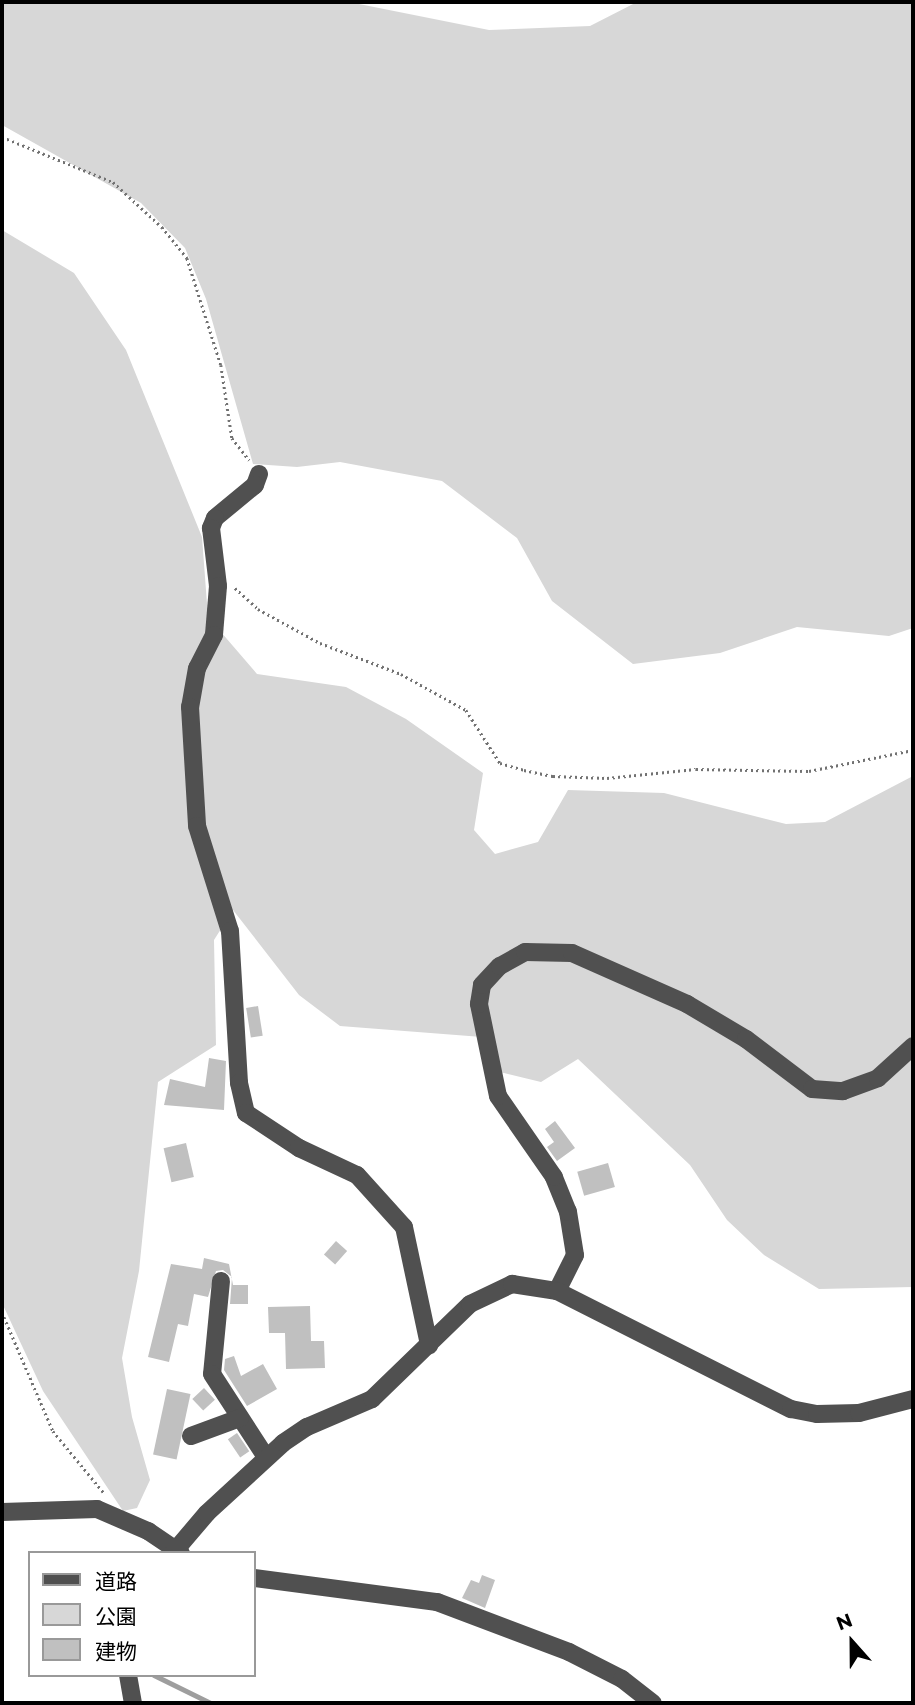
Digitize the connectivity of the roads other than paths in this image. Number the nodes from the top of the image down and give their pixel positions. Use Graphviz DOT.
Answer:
graph roads {
  1 [pos="259,474"];
  2 [pos="913,1046"];
  3 [pos="221,1281"];
  4 [pos="557,1291"];
  5 [pos="429,1345"];
  6 [pos="913,1399"];
  7 [pos="240,1418"];
  8 [pos="191,1436"];
  9 [pos="266,1457"];
  10 [pos="2,1512"];
  11 [pos="174,1551"];
  12 [pos="177,1551"];
  13 [pos="256,1578"];
  14 [pos="128,1677"];
  15 [pos="133,1703"];
  16 [pos="653,1703"];
  1 -- 5 [label="street"];
  2 -- 4 [label="street"];
  3 -- 7 [label="street"];
  4 -- 5 [label="street"];
  4 -- 6 [label="street"];
  5 -- 9 [label="street"];
  7 -- 8 [label="street"];
  7 -- 9 [label="street"];
  9 -- 12 [label="street"];
  10 -- 11 [label="street"];
  13 -- 16 [label="street"];
  14 -- 15 [label="street"];
}
